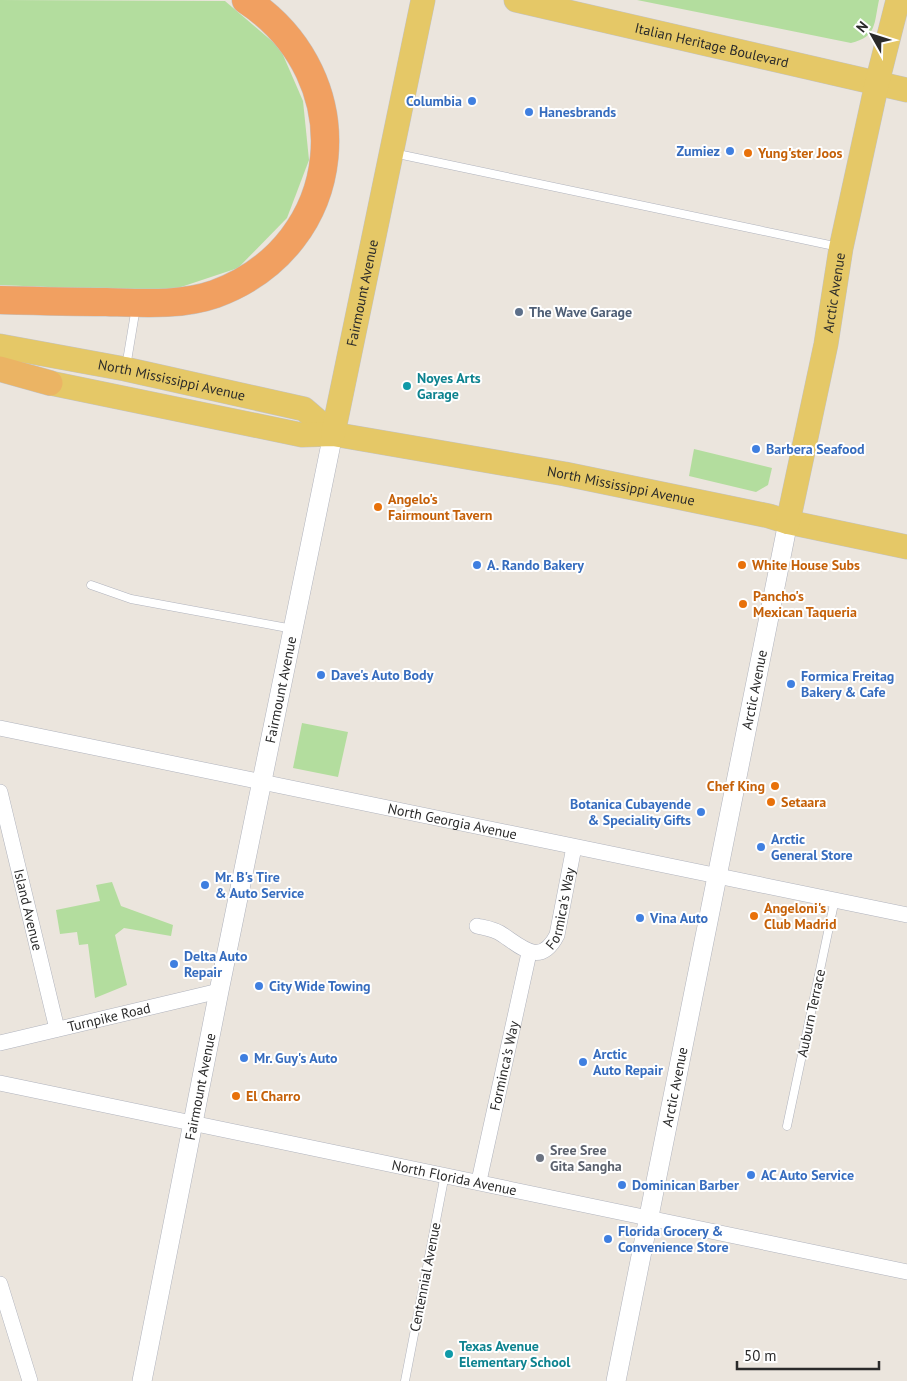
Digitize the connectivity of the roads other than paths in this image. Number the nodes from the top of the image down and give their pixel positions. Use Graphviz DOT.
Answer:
graph roads {
  1 [pos="246,0"];
  2 [pos="423,0"];
  3 [pos="516,0"];
  4 [pos="898,0"];
  5 [pos="876,83"];
  6 [pos="907,90"];
  7 [pos="391,153"];
  8 [pos="842,248"];
  9 [pos="0,300"];
  10 [pos="136,303"];
  11 [pos="0,346"];
  12 [pos="0,369"];
  13 [pos="126,369"];
  14 [pos="0,380"];
  15 [pos="50,383"];
  16 [pos="333,434"];
  17 [pos="788,522"];
  18 [pos="907,547"];
  19 [pos="91,585"];
  20 [pos="293,628"];
  21 [pos="0,728"];
  22 [pos="262,782"];
  23 [pos="0,792"];
  24 [pos="574,846"];
  25 [pos="719,875"];
  26 [pos="835,899"];
  27 [pos="907,914"];
  28 [pos="477,926"];
  29 [pos="529,952"];
  30 [pos="219,991"];
  31 [pos="57,1029"];
  32 [pos="0,1043"];
  33 [pos="0,1083"];
  34 [pos="193,1122"];
  35 [pos="787,1126"];
  36 [pos="445,1174"];
  37 [pos="479,1181"];
  38 [pos="649,1217"];
  39 [pos="907,1272"];
  40 [pos="0,1284"];
  41 [pos="30,1381"];
  42 [pos="142,1381"];
  43 [pos="405,1381"];
  44 [pos="616,1381"];
  1 -- 10 [label="highway"];
  2 -- 7 [label="main road, Fairmount Avenue"];
  3 -- 5 [label="main road, Italian Heritage Boulevard"];
  4 -- 5 [label="main road, Arctic Avenue"];
  5 -- 6 [label="main road, Italian Heritage Boulevard"];
  5 -- 8 [label="main road, Arctic Avenue"];
  7 -- 8 [label="lane"];
  7 -- 16 [label="main road, Fairmount Avenue"];
  8 -- 17 [label="main road, Arctic Avenue"];
  9 -- 10 [label="highway"];
  10 -- 13 [label="lane"];
  11 -- 13 [label="main road, North Mississippi Avenue"];
  12 -- 15 [label="highway"];
  13 -- 16 [label="main road, North Mississippi Avenue"];
  14 -- 15 [label="street"];
  15 -- 16 [label="main road, North Mississippi Avenue"];
  16 -- 17 [label="main road, North Mississippi Avenue"];
  16 -- 20 [label="street, Fairmount Avenue"];
  17 -- 18 [label="main road, North Mississippi Avenue"];
  17 -- 25 [label="street, Arctic Avenue"];
  19 -- 20 [label="lane"];
  20 -- 22 [label="street, Fairmount Avenue"];
  21 -- 22 [label="street, North Georgia Avenue"];
  22 -- 24 [label="street, North Georgia Avenue"];
  22 -- 30 [label="street, Fairmount Avenue"];
  23 -- 31 [label="street, Island Avenue"];
  24 -- 25 [label="street, North Georgia Avenue"];
  24 -- 29 [label="street, Formica's Way"];
  25 -- 26 [label="street, North Georgia Avenue"];
  25 -- 38 [label="street, Arctic Avenue"];
  26 -- 27 [label="street, North Georgia Avenue"];
  26 -- 35 [label="lane, Auburn Terrace"];
  28 -- 29 [label="street, Formica's Way"];
  29 -- 37 [label="street, Forminca's Way"];
  30 -- 31 [label="street, Turnpike Road"];
  30 -- 34 [label="street, Fairmount Avenue"];
  31 -- 32 [label="street, Turnpike Road"];
  33 -- 34 [label="street, North Florida Avenue"];
  34 -- 36 [label="street, North Florida Avenue"];
  34 -- 42 [label="street, Fairmount Avenue"];
  36 -- 37 [label="street, North Florida Avenue"];
  36 -- 43 [label="lane, Centennial Avenue"];
  37 -- 38 [label="street, North Florida Avenue"];
  38 -- 39 [label="street, North Florida Avenue"];
  38 -- 44 [label="street, Arctic Avenue"];
  40 -- 41 [label="street"];
}
